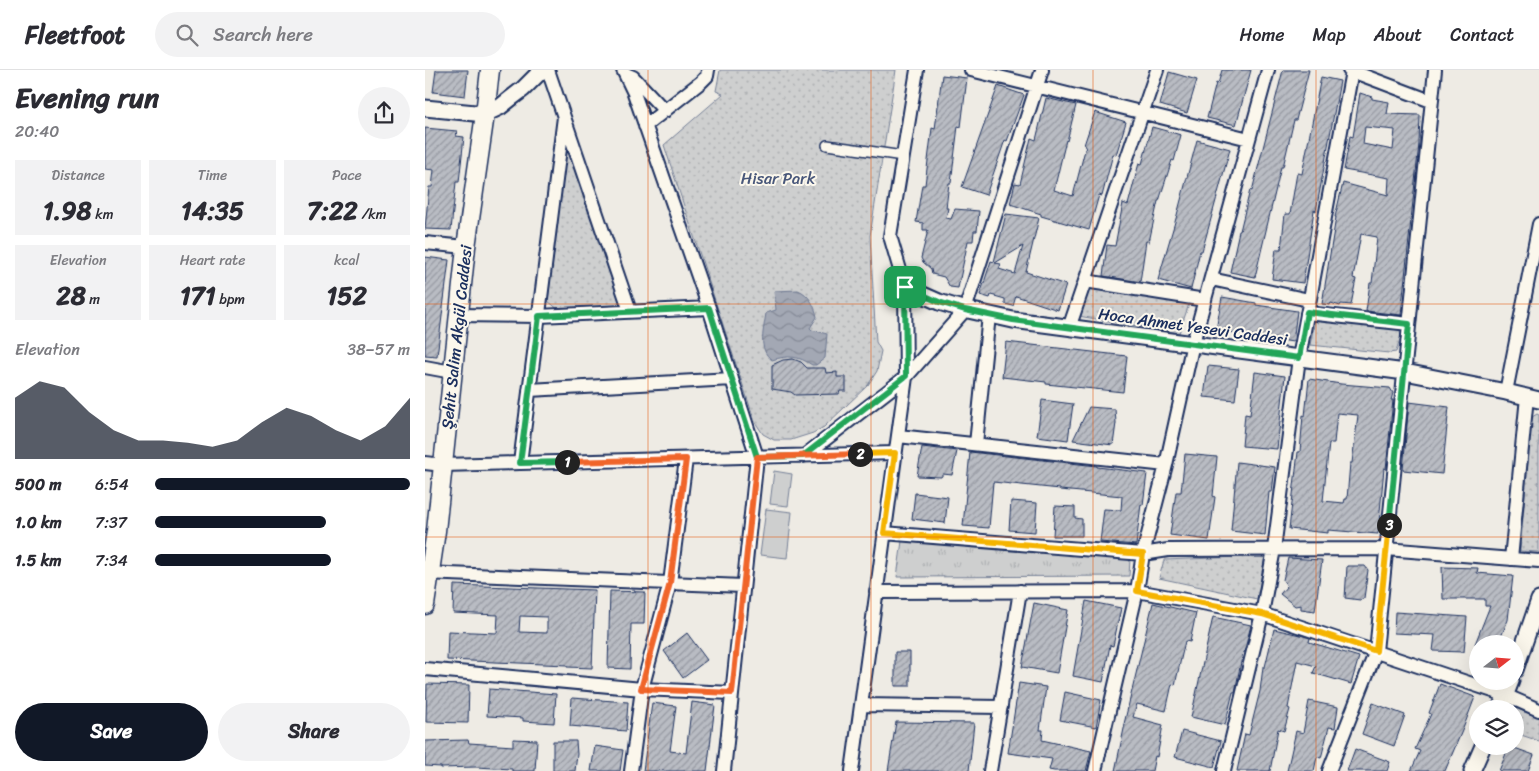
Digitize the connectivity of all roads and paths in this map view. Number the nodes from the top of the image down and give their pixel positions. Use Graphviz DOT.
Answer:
graph roads {
  1 [pos="489,70"];
  2 [pos="542,70"];
  3 [pos="548,70"];
  4 [pos="708,70"];
  5 [pos="917,70"];
  6 [pos="971,70"];
  7 [pos="1042,70"];
  8 [pos="1157,70"];
  9 [pos="1268,70"];
  10 [pos="1351,70"];
  11 [pos="1435,70"];
  12 [pos="624,72"];
  13 [pos="1036,86"];
  14 [pos="1431,101"];
  15 [pos="425,108"];
  16 [pos="665,111"];
  17 [pos="1142,112"];
  18 [pos="485,114"];
  19 [pos="564,118"];
  20 [pos="645,126"];
  21 [pos="1249,139"];
  22 [pos="827,145"];
  23 [pos="903,156"];
  24 [pos="1539,224"];
  25 [pos="425,242"];
  26 [pos="466,247"];
  27 [pos="1211,279"];
  28 [pos="1085,281"];
  29 [pos="905,287"];
  30 [pos="1205,300"];
  31 [pos="1308,306"];
  32 [pos="709,308"];
  33 [pos="965,310"];
  34 [pos="631,311"];
  35 [pos="459,315"];
  36 [pos="989,315"];
  37 [pos="539,316"];
  38 [pos="1409,324"];
  39 [pos="1069,328"];
  40 [pos="1193,343"];
  41 [pos="1299,358"];
  42 [pos="425,367"];
  43 [pos="452,372"];
  44 [pos="1405,372"];
  45 [pos="906,376"];
  46 [pos="731,379"];
  47 [pos="529,390"];
  48 [pos="1505,392"];
  49 [pos="1533,398"];
  50 [pos="898,436"];
  51 [pos="976,444"];
  52 [pos="895,453"];
  53 [pos="803,456"];
  54 [pos="757,457"];
  55 [pos="686,459"];
  56 [pos="425,463"];
  57 [pos="520,463"];
  58 [pos="443,465"];
  59 [pos="1165,465"];
  60 [pos="884,533"];
  61 [pos="1274,549"];
  62 [pos="1386,549"];
  63 [pos="1143,554"];
  64 [pos="1511,559"];
  65 [pos="1539,561"];
  66 [pos="427,573"];
  67 [pos="670,583"];
  68 [pos="743,586"];
  69 [pos="1020,591"];
  70 [pos="1137,591"];
  71 [pos="876,592"];
  72 [pos="1539,600"];
  73 [pos="425,605"];
  74 [pos="1262,614"];
  75 [pos="1524,644"];
  76 [pos="1376,651"];
  77 [pos="425,669"];
  78 [pos="641,689"];
  79 [pos="732,693"];
  80 [pos="1505,695"];
  81 [pos="861,705"];
  82 [pos="1001,707"];
  83 [pos="1539,710"];
  84 [pos="1479,755"];
  85 [pos="631,771"];
  86 [pos="724,771"];
  87 [pos="852,771"];
  88 [pos="990,771"];
  89 [pos="1095,771"];
  90 [pos="1224,771"];
  91 [pos="1329,771"];
  92 [pos="1472,771"];
  1 -- 18 [label="main road, Şehit Salim Akgül Caddesi"];
  2 -- 18 [label="street"];
  3 -- 19 [label="street"];
  4 -- 16 [label="street"];
  5 -- 23 [label="street"];
  6 -- 13 [label="street"];
  7 -- 13 [label="street"];
  8 -- 17 [label="street"];
  9 -- 21 [label="street"];
  10 -- 14 [label="street"];
  10 -- 31 [label="street"];
  11 -- 14 [label="street"];
  12 -- 16 [label="street"];
  12 -- 20 [label="street"];
  13 -- 17 [label="street"];
  13 -- 33 [label="street"];
  14 -- 38 [label="street"];
  15 -- 18 [label="street"];
  16 -- 20 [label="street"];
  17 -- 21 [label="street"];
  17 -- 28 [label="street"];
  18 -- 26 [label="main road, Şehit Salim Akgül Caddesi"];
  19 -- 34 [label="street"];
  19 -- 37 [label="street"];
  20 -- 32 [label="street"];
  21 -- 27 [label="street"];
  22 -- 23 [label="street"];
  23 -- 29 [label="street"];
  24 -- 48 [label="street"];
  25 -- 26 [label="street"];
  26 -- 35 [label="main road, Şehit Salim Akgül Caddesi"];
  27 -- 30 [label="street"];
  27 -- 31 [label="street"];
  28 -- 30 [label="street"];
  28 -- 39 [label="street"];
  29 -- 33 [label="street, Hoca Ahmet Yesevi Caddesi"];
  29 -- 45 [label="street"];
  30 -- 40 [label="street"];
  31 -- 38 [label="street"];
  31 -- 41 [label="street"];
  32 -- 34 [label="street"];
  32 -- 46 [label="street"];
  33 -- 36 [label="street, Hoca Ahmet Yesevi Caddesi"];
  33 -- 45 [label="street"];
  34 -- 37 [label="street"];
  35 -- 37 [label="street"];
  35 -- 43 [label="main road, Şehit Salim Akgül Caddesi"];
  36 -- 39 [label="street, Hoca Ahmet Yesevi Caddesi"];
  36 -- 51 [label="street"];
  37 -- 47 [label="street"];
  38 -- 44 [label="street"];
  39 -- 40 [label="street, Hoca Ahmet Yesevi Caddesi"];
  40 -- 41 [label="street, Hoca Ahmet Yesevi Caddesi"];
  40 -- 59 [label="street"];
  41 -- 44 [label="street, Hoca Ahmet Yesevi Caddesi"];
  41 -- 61 [label="street"];
  42 -- 43 [label="street"];
  43 -- 58 [label="main road, Şehit Salim Akgül Caddesi"];
  44 -- 48 [label="street, Hoca Ahmet Yesevi Caddesi"];
  44 -- 62 [label="street"];
  45 -- 50 [label="street"];
  45 -- 53 [label="street"];
  46 -- 47 [label="street"];
  46 -- 54 [label="street"];
  47 -- 57 [label="street"];
  48 -- 49 [label="street, Hoca Ahmet Yesevi Caddesi"];
  49 -- 64 [label="street"];
  50 -- 51 [label="street"];
  50 -- 52 [label="street"];
  51 -- 59 [label="street"];
  52 -- 53 [label="street"];
  52 -- 60 [label="street"];
  53 -- 54 [label="street"];
  54 -- 55 [label="street"];
  54 -- 68 [label="street"];
  55 -- 57 [label="street"];
  55 -- 67 [label="street"];
  56 -- 58 [label="street"];
  57 -- 58 [label="street"];
  58 -- 66 [label="main road, Şehit Salim Akgül Caddesi"];
  59 -- 63 [label="street"];
  60 -- 63 [label="street"];
  60 -- 71 [label="street"];
  61 -- 62 [label="street"];
  61 -- 63 [label="street"];
  61 -- 74 [label="street"];
  62 -- 64 [label="street"];
  62 -- 76 [label="street"];
  63 -- 70 [label="street"];
  64 -- 65 [label="street"];
  66 -- 67 [label="street"];
  66 -- 73 [label="main road, Şehit Salim Akgül Caddesi"];
  67 -- 68 [label="street"];
  67 -- 78 [label="street"];
  68 -- 79 [label="street"];
  69 -- 70 [label="street"];
  69 -- 71 [label="street"];
  69 -- 82 [label="street"];
  70 -- 74 [label="street"];
  70 -- 89 [label="street"];
  71 -- 81 [label="street"];
  72 -- 75 [label="street"];
  74 -- 76 [label="street"];
  74 -- 90 [label="street"];
  76 -- 80 [label="street"];
  76 -- 91 [label="street"];
  77 -- 78 [label="street"];
  78 -- 79 [label="street"];
  78 -- 85 [label="street"];
  79 -- 86 [label="street"];
  80 -- 83 [label="street"];
  81 -- 82 [label="street"];
  81 -- 87 [label="street"];
  82 -- 88 [label="street"];
  84 -- 92 [label="street"];
}
